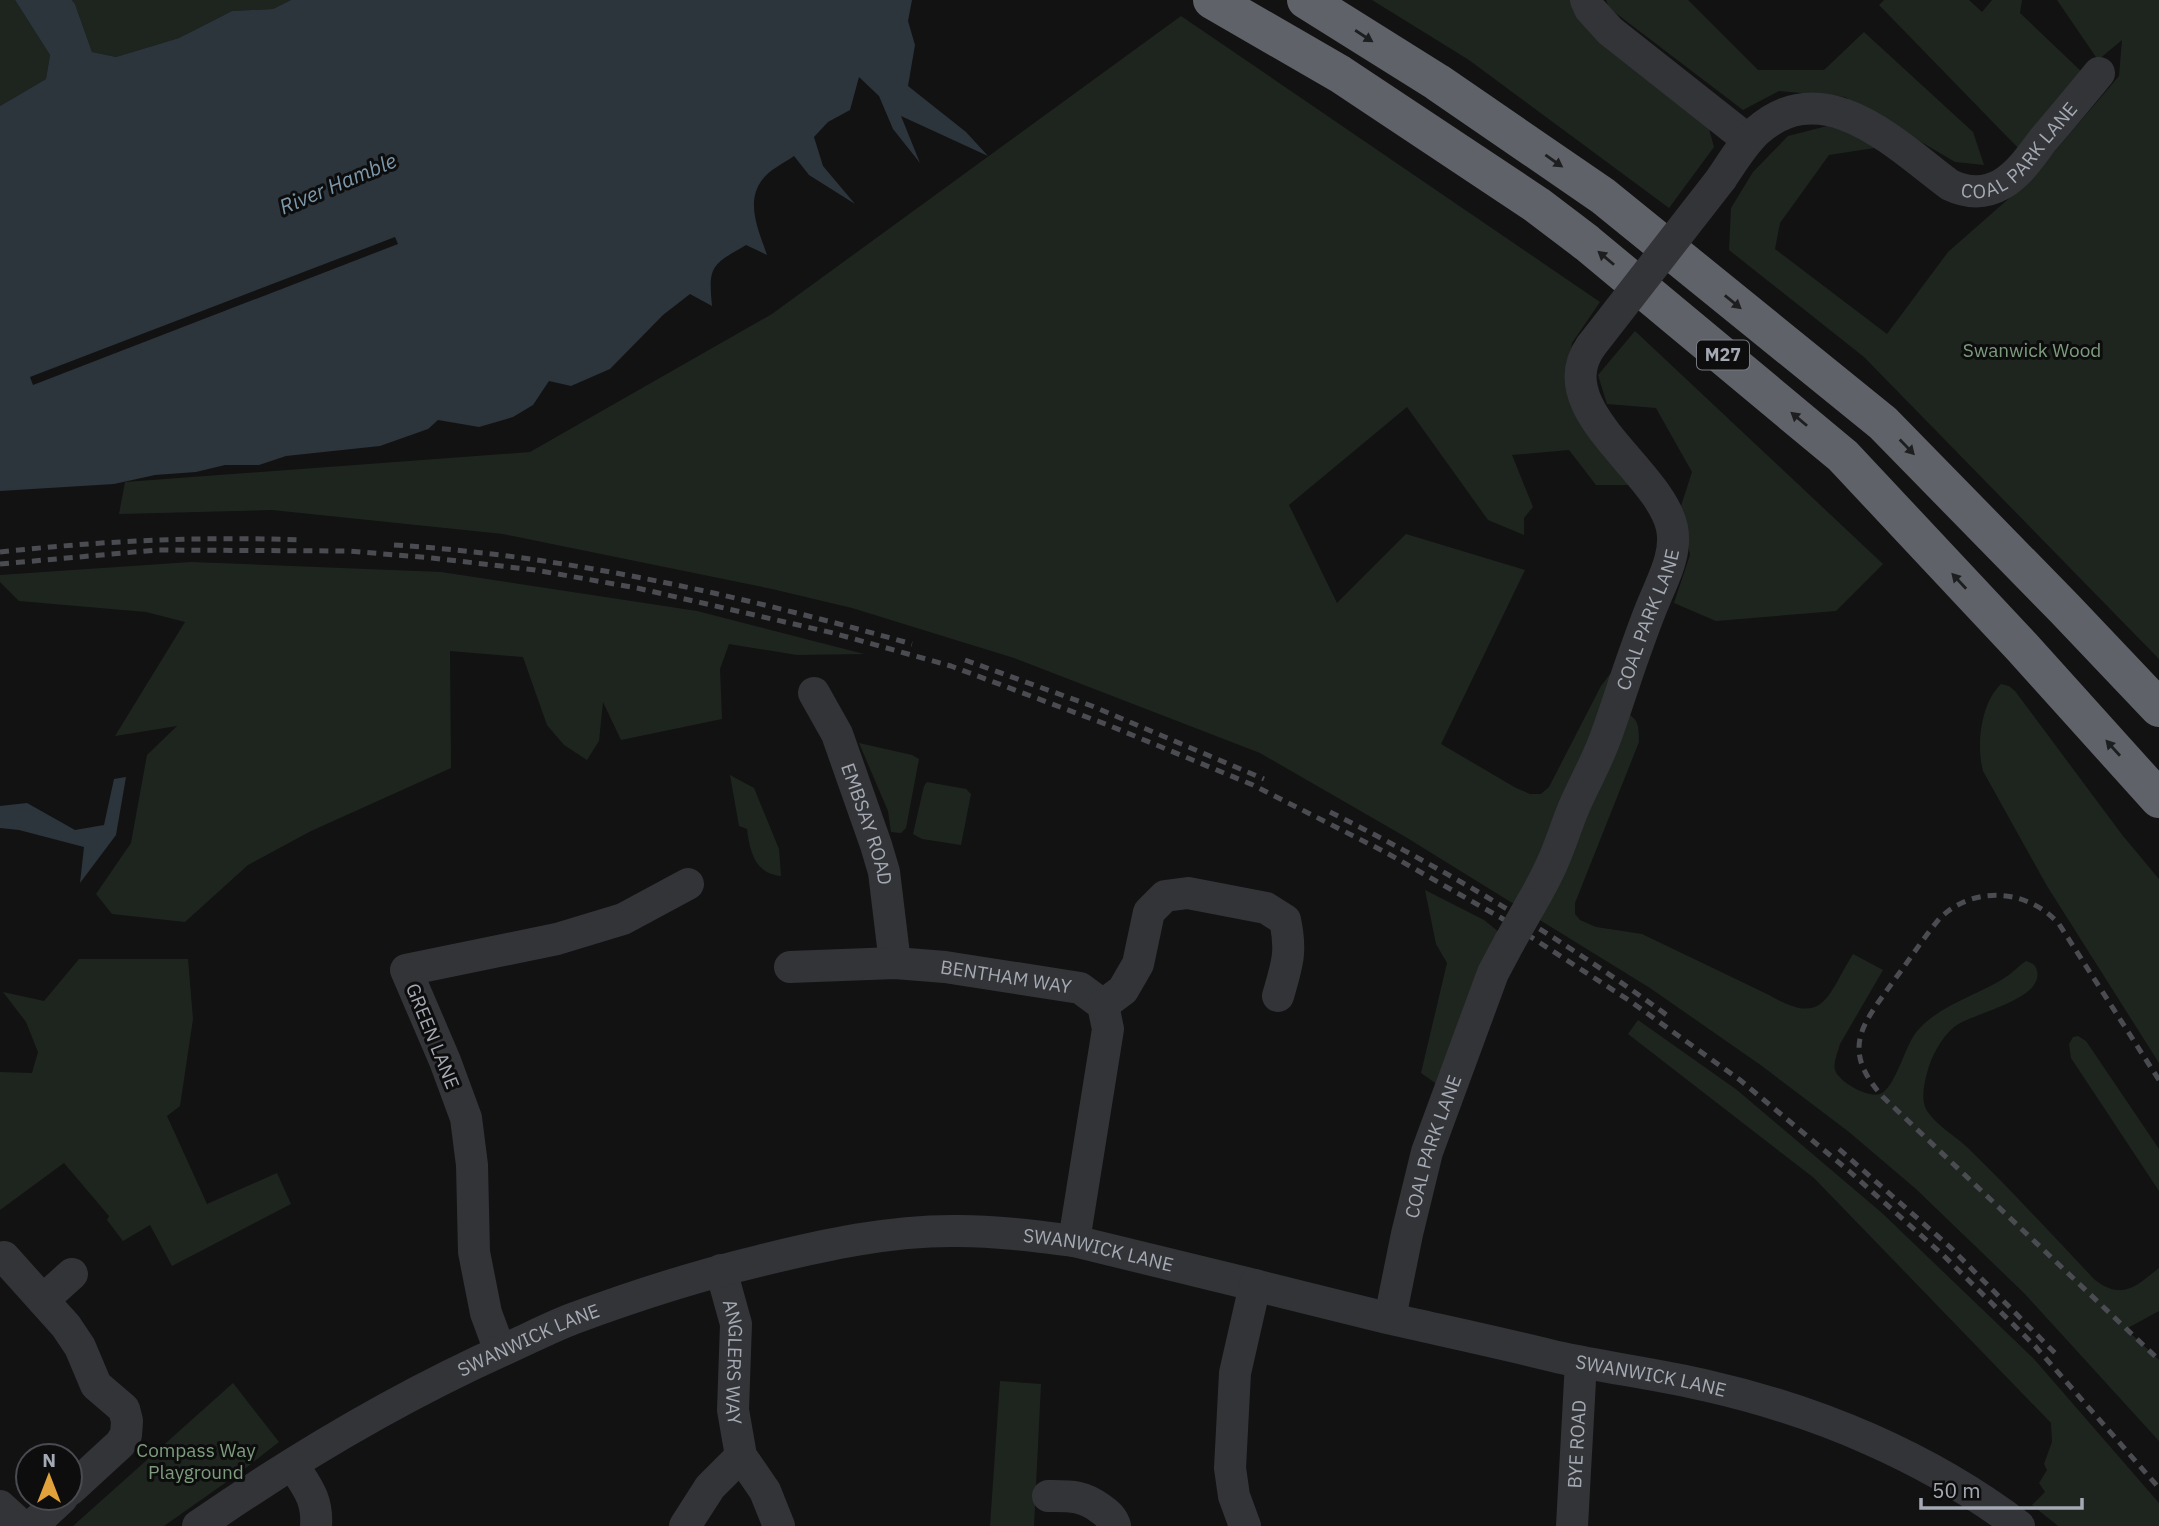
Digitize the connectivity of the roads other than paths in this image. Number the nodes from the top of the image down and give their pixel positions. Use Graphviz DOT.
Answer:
graph roads {
  1 [pos="1212,0"];
  2 [pos="1306,0"];
  3 [pos="1586,0"];
  4 [pos="2099,73"];
  5 [pos="1748,140"];
  6 [pos="814,693"];
  7 [pos="2159,708"];
  8 [pos="2159,799"];
  9 [pos="688,884"];
  10 [pos="895,963"];
  11 [pos="790,967"];
  12 [pos="1278,996"];
  13 [pos="1103,1005"];
  14 [pos="1074,1241"];
  15 [pos="4,1257"];
  16 [pos="721,1270"];
  17 [pos="72,1274"];
  18 [pos="1255,1285"];
  19 [pos="43,1300"];
  20 [pos="1390,1318"];
  21 [pos="500,1352"];
  22 [pos="1581,1362"];
  23 [pos="741,1456"];
  24 [pos="293,1465"];
  25 [pos="84,1477"];
  26 [pos="1048,1496"];
  27 [pos="0,1506"];
  28 [pos="47,1512"];
  29 [pos="22,1526"];
  30 [pos="32,1526"];
  31 [pos="198,1526"];
  32 [pos="316,1526"];
  33 [pos="685,1526"];
  34 [pos="779,1526"];
  35 [pos="1115,1526"];
  36 [pos="1245,1526"];
  37 [pos="1572,1526"];
  38 [pos="2018,1526"];
  8 -- 1 [label="highway, M27, one-way"];
  2 -- 7 [label="highway, M27, one-way"];
  3 -- 5 [label="street"];
  4 -- 5 [label="street, COAL PARK LANE"];
  5 -- 20 [label="street, COAL PARK LANE, bridge"];
  6 -- 10 [label="street, EMBSAY ROAD"];
  9 -- 21 [label="street, GREEN LANE"];
  10 -- 11 [label="street, BENTHAM WAY"];
  10 -- 13 [label="street, BENTHAM WAY"];
  12 -- 13 [label="street"];
  13 -- 14 [label="street"];
  14 -- 16 [label="street, SWANWICK LANE"];
  14 -- 18 [label="street, SWANWICK LANE"];
  15 -- 19 [label="street"];
  16 -- 21 [label="street, SWANWICK LANE"];
  16 -- 23 [label="street, ANGLERS WAY"];
  17 -- 19 [label="street"];
  18 -- 20 [label="street, SWANWICK LANE"];
  18 -- 36 [label="street"];
  19 -- 25 [label="street"];
  20 -- 22 [label="street, SWANWICK LANE"];
  21 -- 24 [label="street, SWANWICK LANE"];
  22 -- 37 [label="street, BYE ROAD"];
  22 -- 38 [label="street, SWANWICK LANE"];
  23 -- 33 [label="street"];
  23 -- 34 [label="street, ANGLERS WAY"];
  24 -- 31 [label="street, SWANWICK LANE"];
  24 -- 32 [label="street"];
  26 -- 35 [label="street"];
  27 -- 29 [label="street"];
  28 -- 30 [label="street"];
}
